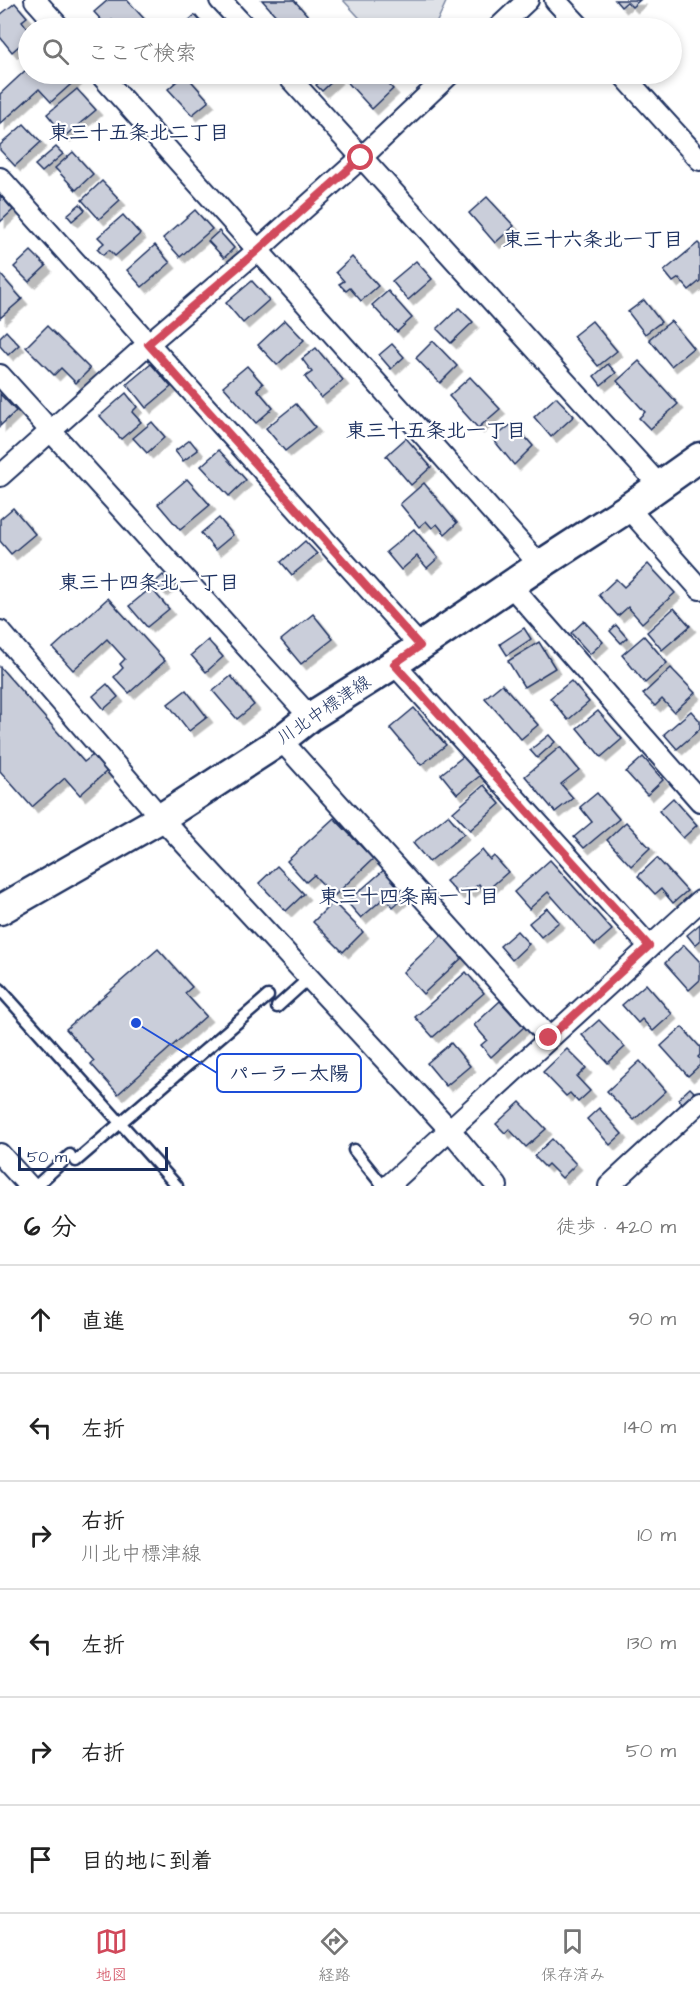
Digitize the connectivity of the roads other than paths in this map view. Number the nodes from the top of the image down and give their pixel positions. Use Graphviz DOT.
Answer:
graph roads {
  1 [pos="35,0"];
  2 [pos="220,0"];
  3 [pos="528,0"];
  4 [pos="555,0"];
  5 [pos="51,18"];
  6 [pos="237,18"];
  7 [pos="509,18"];
  8 [pos="572,18"];
  9 [pos="109,84"];
  10 [pos="295,84"];
  11 [pos="439,84"];
  12 [pos="631,84"];
  13 [pos="361,158"];
  14 [pos="700,160"];
  15 [pos="0,178"];
  16 [pos="258,250"];
  17 [pos="148,344"];
  18 [pos="0,375"];
  19 [pos="51,430"];
  20 [pos="700,457"];
  21 [pos="0,476"];
  22 [pos="659,485"];
  23 [pos="628,508"];
  24 [pos="540,565"];
  25 [pos="511,586"];
  26 [pos="700,589"];
  27 [pos="0,631"];
  28 [pos="420,646"];
  29 [pos="394,664"];
  30 [pos="310,717"];
  31 [pos="280,740"];
  32 [pos="700,801"];
  33 [pos="161,818"];
  34 [pos="700,901"];
  35 [pos="0,910"];
  36 [pos="649,946"];
  37 [pos="309,978"];
  38 [pos="0,989"];
  39 [pos="268,996"];
  40 [pos="277,1007"];
  41 [pos="549,1038"];
  42 [pos="700,1102"];
  43 [pos="120,1123"];
  44 [pos="450,1130"];
  45 [pos="354,1150"];
  46 [pos="0,1154"];
  47 [pos="30,1186"];
  48 [pos="36,1186"];
  49 [pos="177,1186"];
  50 [pos="386,1186"];
  51 [pos="497,1186"];
  52 [pos="609,1186"];
  1 -- 5 [label="street"];
  2 -- 6 [label="street"];
  3 -- 7 [label="street"];
  4 -- 8 [label="street"];
  9 -- 16 [label="street"];
  10 -- 13 [label="street"];
  11 -- 13 [label="street"];
  12 -- 14 [label="street"];
  13 -- 16 [label="street"];
  13 -- 22 [label="street"];
  15 -- 17 [label="street"];
  16 -- 17 [label="street"];
  16 -- 24 [label="street"];
  17 -- 19 [label="street"];
  17 -- 28 [label="street"];
  18 -- 19 [label="street"];
  19 -- 21 [label="street"];
  19 -- 30 [label="street"];
  20 -- 22 [label="main road, 川北中標津線"];
  22 -- 23 [label="main road, 川北中標津線"];
  23 -- 24 [label="main road, 川北中標津線"];
  23 -- 26 [label="street"];
  24 -- 25 [label="main road, 川北中標津線"];
  25 -- 28 [label="main road, 川北中標津線"];
  25 -- 32 [label="street"];
  27 -- 33 [label="street"];
  28 -- 29 [label="main road, 川北中標津線"];
  29 -- 30 [label="main road, 川北中標津線"];
  29 -- 36 [label="street"];
  30 -- 31 [label="main road, 川北中標津線"];
  31 -- 33 [label="main road, 川北中標津線"];
  31 -- 41 [label="street"];
  33 -- 35 [label="main road, 川北中標津線"];
  33 -- 37 [label="street"];
  34 -- 36 [label="street"];
  36 -- 41 [label="street"];
  37 -- 40 [label="lane"];
  37 -- 44 [label="street"];
  38 -- 43 [label="lane"];
  39 -- 43 [label="lane"];
  41 -- 44 [label="street"];
  42 -- 52 [label="street"];
  43 -- 48 [label="lane"];
  43 -- 49 [label="lane"];
  44 -- 50 [label="street"];
  44 -- 51 [label="street"];
  45 -- 50 [label="lane"];
  46 -- 47 [label="street"];
}
